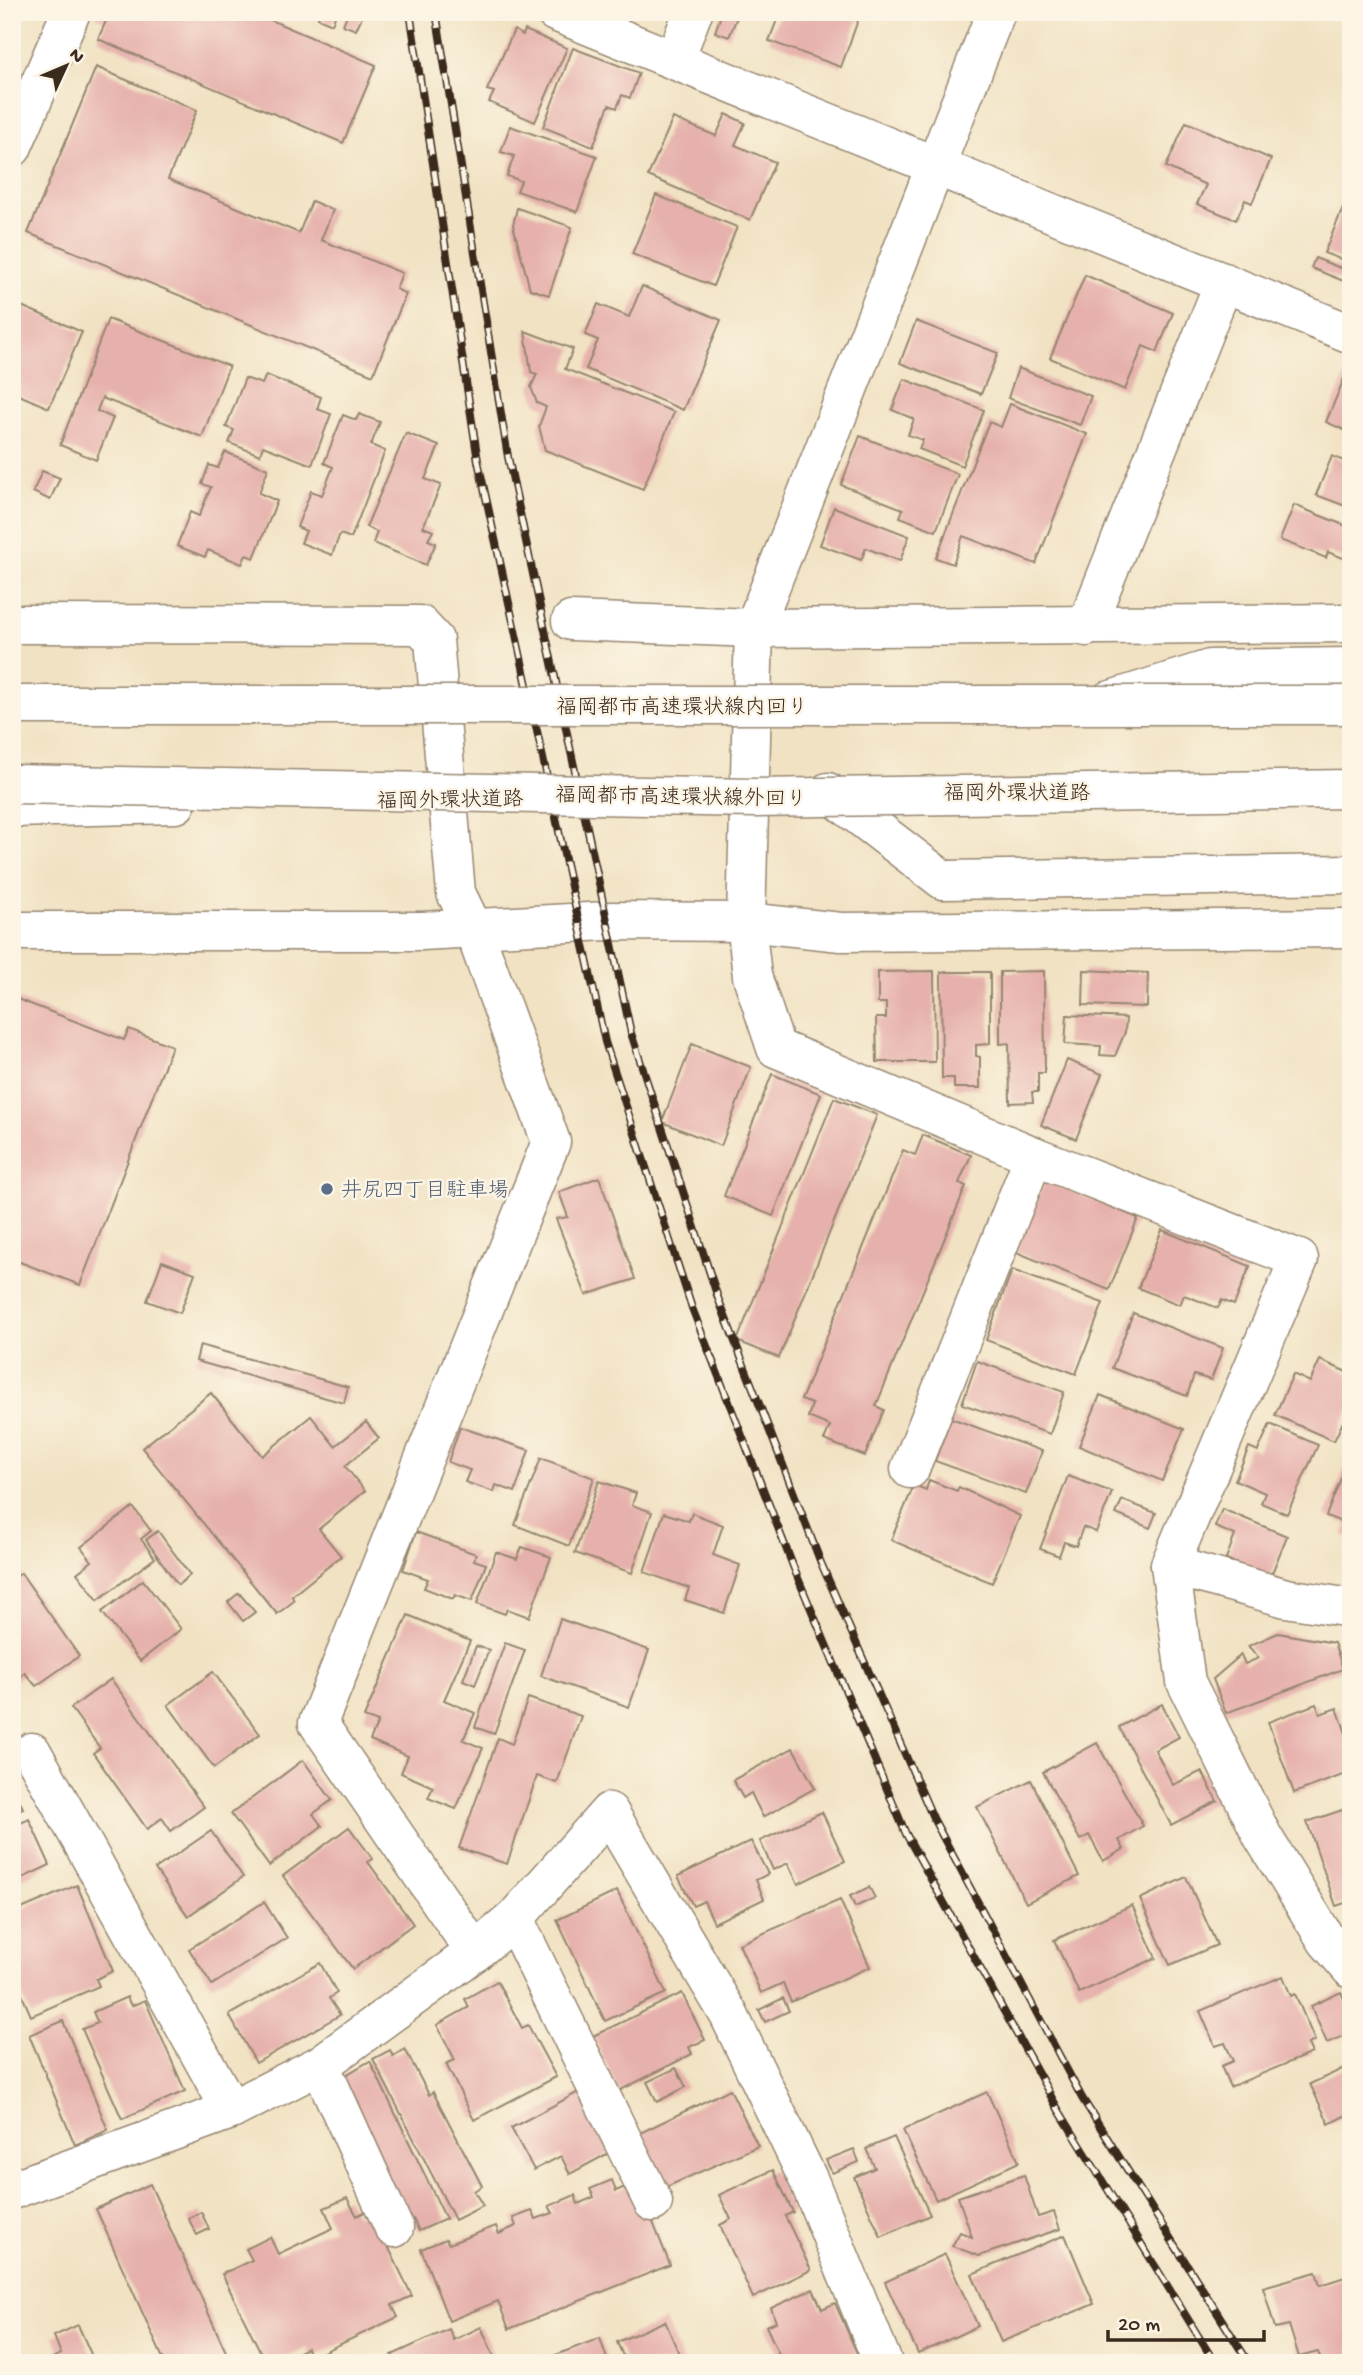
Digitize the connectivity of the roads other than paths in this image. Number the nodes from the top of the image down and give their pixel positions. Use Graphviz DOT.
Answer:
graph roads {
  1 [pos="71,12"];
  2 [pos="555,12"];
  3 [pos="693,12"];
  4 [pos="996,12"];
  5 [pos="675,59"];
  6 [pos="12,148"];
  7 [pos="935,165"];
  8 [pos="1224,282"];
  9 [pos="1351,334"];
  10 [pos="571,621"];
  11 [pos="1351,622"];
  12 [pos="12,624"];
  13 [pos="1086,627"];
  14 [pos="754,628"];
  15 [pos="1351,667"];
  16 [pos="1103,703"];
  17 [pos="12,705"];
  18 [pos="1351,706"];
  19 [pos="753,707"];
  20 [pos="441,709"];
  21 [pos="12,713"];
  22 [pos="12,784"];
  23 [pos="1351,790"];
  24 [pos="828,792"];
  25 [pos="750,793"];
  26 [pos="448,799"];
  27 [pos="12,808"];
  28 [pos="1351,874"];
  29 [pos="746,922"];
  30 [pos="1351,928"];
  31 [pos="474,930"];
  32 [pos="12,931"];
  33 [pos="1034,1156"];
  34 [pos="911,1469"];
  35 [pos="1170,1565"];
  36 [pos="1351,1608"];
  37 [pos="33,1752"];
  38 [pos="514,1919"];
  39 [pos="475,1952"];
  40 [pos="1351,1969"];
  41 [pos="320,2065"];
  42 [pos="232,2110"];
  43 [pos="12,2190"];
  44 [pos="653,2202"];
  45 [pos="394,2228"];
  46 [pos="883,2363"];
  1 -- 6 [label="main road"];
  2 -- 5 [label="main road"];
  3 -- 5 [label="main road"];
  4 -- 7 [label="main road"];
  5 -- 7 [label="main road"];
  7 -- 8 [label="main road"];
  7 -- 14 [label="main road"];
  8 -- 9 [label="main road"];
  8 -- 13 [label="main road"];
  10 -- 14 [label="main road"];
  11 -- 13 [label="main road"];
  12 -- 20 [label="main road"];
  13 -- 14 [label="main road"];
  14 -- 19 [label="main road"];
  15 -- 16 [label="main road"];
  16 -- 18 [label="main road"];
  16 -- 19 [label="main road"];
  17 -- 18 [label="main road, 福岡都市高速環状線内回り, bridge"];
  19 -- 20 [label="main road"];
  19 -- 25 [label="main road"];
  20 -- 21 [label="main road"];
  20 -- 26 [label="main road"];
  22 -- 23 [label="main road, 福岡都市高速環状線外回り, bridge"];
  23 -- 24 [label="main road, 福岡外環状道路"];
  24 -- 25 [label="main road, 福岡外環状道路"];
  24 -- 28 [label="main road"];
  25 -- 26 [label="main road, 福岡外環状道路"];
  25 -- 29 [label="main road"];
  26 -- 27 [label="main road, 福岡外環状道路"];
  26 -- 31 [label="main road"];
  29 -- 30 [label="main road"];
  29 -- 31 [label="main road"];
  29 -- 33 [label="main road"];
  31 -- 32 [label="main road"];
  31 -- 39 [label="main road"];
  33 -- 34 [label="main road"];
  33 -- 35 [label="main road"];
  35 -- 36 [label="main road"];
  35 -- 40 [label="main road"];
  37 -- 42 [label="main road"];
  38 -- 39 [label="main road"];
  38 -- 44 [label="main road"];
  38 -- 46 [label="main road"];
  39 -- 41 [label="main road"];
  41 -- 42 [label="main road"];
  41 -- 45 [label="main road"];
  42 -- 43 [label="main road"];
}
